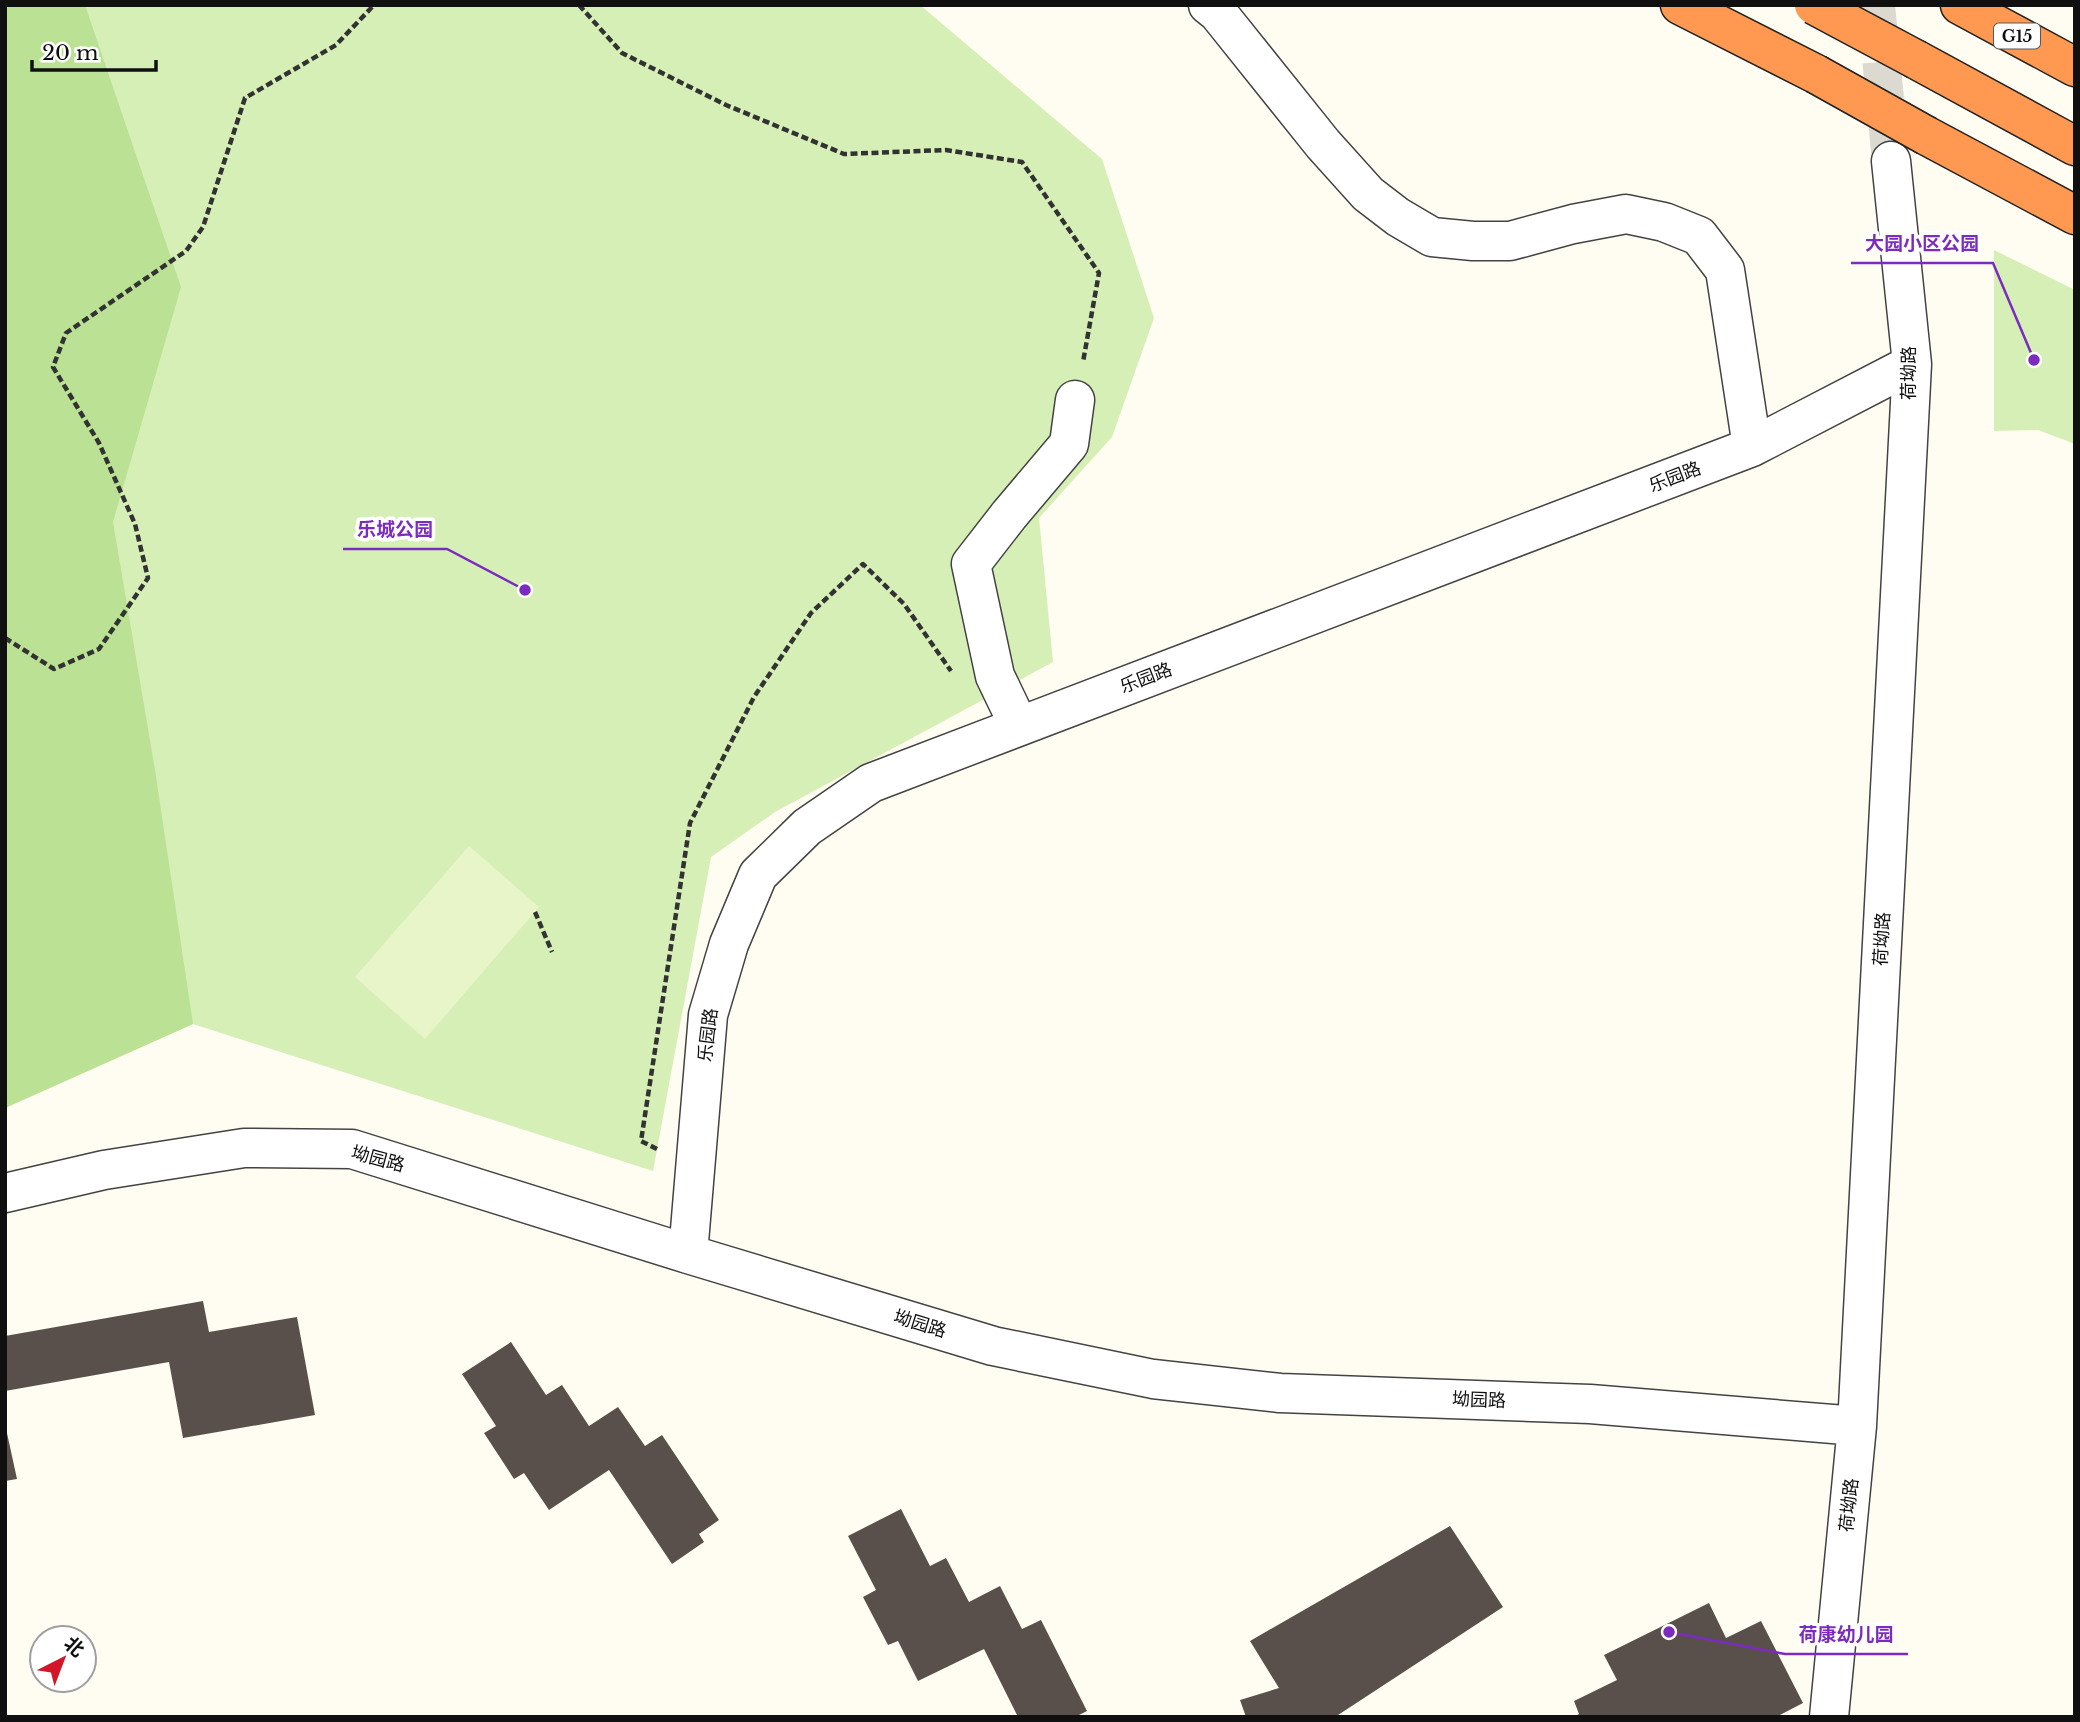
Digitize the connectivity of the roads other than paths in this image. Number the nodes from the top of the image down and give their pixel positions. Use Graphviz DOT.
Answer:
graph roads {
  1 [pos="1208,5"];
  2 [pos="1680,5"];
  3 [pos="1814,5"];
  4 [pos="1960,5"];
  5 [pos="2075,67"];
  6 [pos="2075,145"];
  7 [pos="1891,161"];
  8 [pos="2075,215"];
  9 [pos="1912,364"];
  10 [pos="1075,400"];
  11 [pos="1752,447"];
  12 [pos="1019,726"];
  13 [pos="5,1193"];
  14 [pos="688,1254"];
  15 [pos="1857,1426"];
  16 [pos="1829,1717"];
  1 -- 11 [label="street"];
  2 -- 8 [label="highway, bridge"];
  3 -- 6 [label="highway, bridge"];
  4 -- 5 [label="highway, G15"];
  7 -- 9 [label="street, 荷坳路"];
  9 -- 11 [label="street, 乐园路"];
  9 -- 15 [label="street, 荷坳路"];
  10 -- 12 [label="street"];
  11 -- 12 [label="street, 乐园路"];
  12 -- 14 [label="street, 乐园路"];
  13 -- 14 [label="street, 坳园路"];
  14 -- 15 [label="street, 坳园路"];
  15 -- 16 [label="street, 荷坳路"];
}
